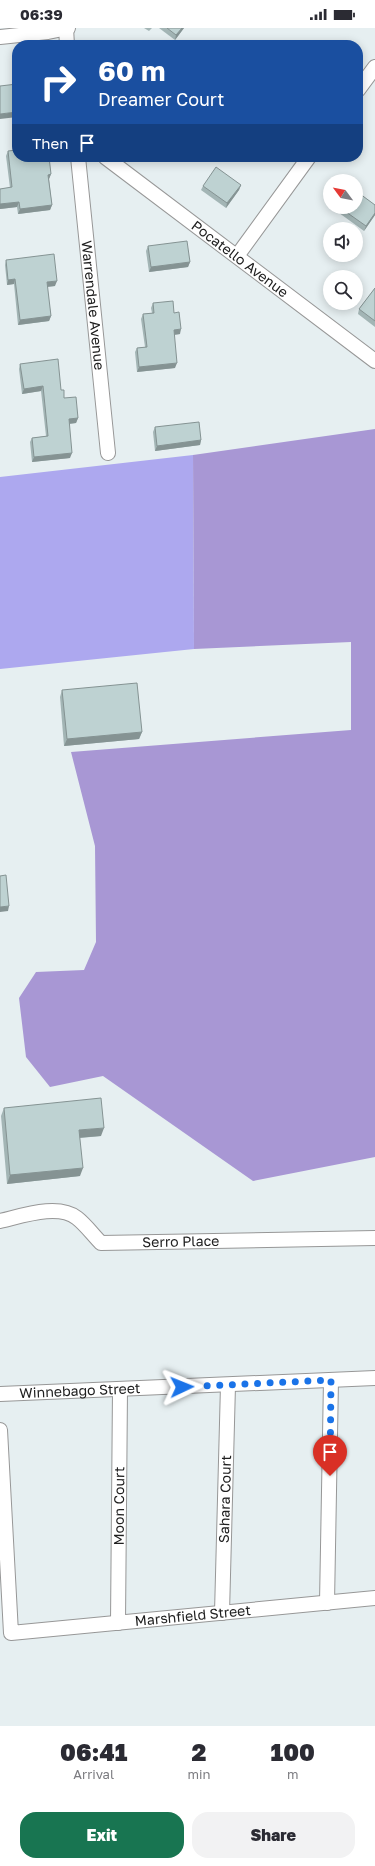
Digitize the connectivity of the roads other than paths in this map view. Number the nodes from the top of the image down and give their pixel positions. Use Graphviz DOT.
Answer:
graph roads {
  1 [pos="66,28"];
  2 [pos="0,37"];
  3 [pos="67,40"];
  4 [pos="375,67"];
  5 [pos="363,83"];
  6 [pos="79,162"];
  7 [pos="112,162"];
  8 [pos="305,162"];
  9 [pos="237,256"];
  10 [pos="375,361"];
  11 [pos="108,453"];
  12 [pos="0,1221"];
  13 [pos="375,1238"];
  14 [pos="375,1378"];
  15 [pos="331,1380"];
  16 [pos="228,1385"];
  17 [pos="120,1389"];
  18 [pos="0,1394"];
  19 [pos="0,1430"];
  20 [pos="375,1598"];
  21 [pos="327,1603"];
  22 [pos="222,1613"];
  23 [pos="118,1623"];
  1 -- 2 [label="street"];
  1 -- 3 [label="street"];
  4 -- 5 [label="street"];
  6 -- 11 [label="street, Warrendale Avenue"];
  7 -- 9 [label="street, Pocatello Avenue"];
  8 -- 9 [label="street"];
  9 -- 10 [label="street, Pocatello Avenue"];
  12 -- 13 [label="street, Serro Place"];
  14 -- 15 [label="street, Winnebago Street"];
  15 -- 16 [label="street, Winnebago Street"];
  15 -- 21 [label="street"];
  16 -- 17 [label="street, Winnebago Street"];
  16 -- 22 [label="street, Sahara Court"];
  17 -- 18 [label="street, Winnebago Street"];
  17 -- 23 [label="street, Moon Court"];
  19 -- 23 [label="street, Marshfield Street"];
  20 -- 21 [label="street, Marshfield Street"];
  21 -- 22 [label="street, Marshfield Street"];
  22 -- 23 [label="street, Marshfield Street"];
}
